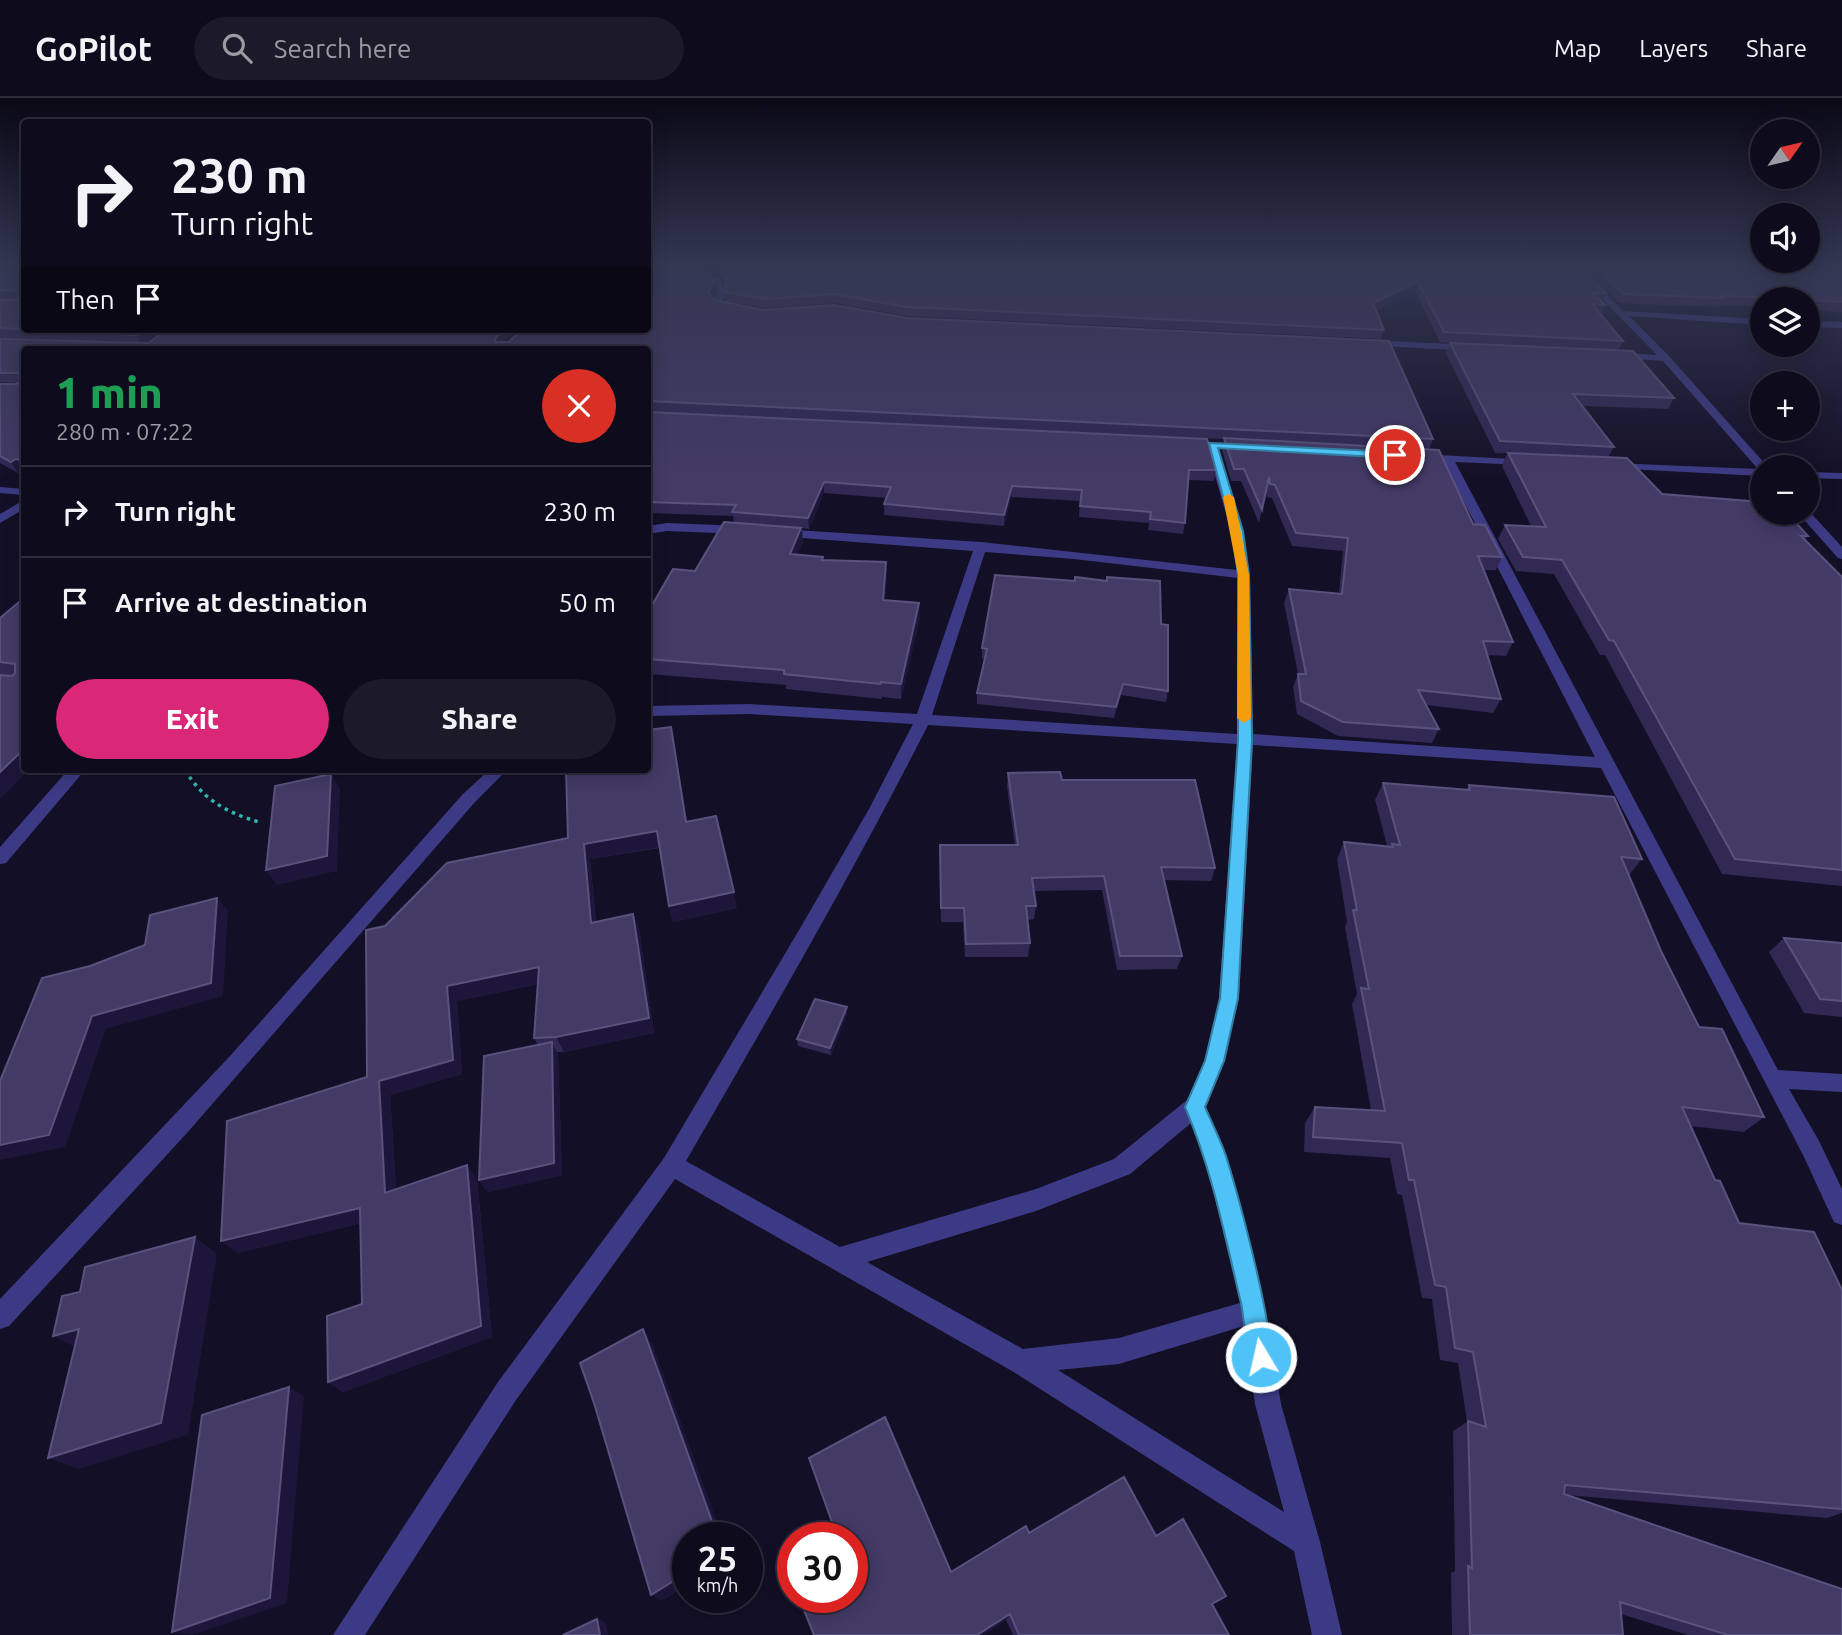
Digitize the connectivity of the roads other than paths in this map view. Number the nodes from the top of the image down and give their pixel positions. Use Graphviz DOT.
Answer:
graph roads {
  1 [pos="1644,336"];
  2 [pos="1356,343"];
  3 [pos="1478,348"];
  4 [pos="1598,355"];
  5 [pos="1666,358"];
  6 [pos="1172,442"];
  7 [pos="1212,445"];
  8 [pos="1254,447"];
  9 [pos="1751,455"];
  10 [pos="1405,456"];
  11 [pos="1447,458"];
  12 [pos="1539,463"];
  13 [pos="1605,466"];
  14 [pos="1750,472"];
  15 [pos="1820,475"];
  16 [pos="1842,476"];
  17 [pos="0,490"];
  18 [pos="21,492"];
  19 [pos="21,505"];
  20 [pos="0,519"];
  21 [pos="1815,525"];
  22 [pos="651,530"];
  23 [pos="981,547"];
  24 [pos="1842,555"];
  25 [pos="1244,575"];
  26 [pos="651,711"];
  27 [pos="923,719"];
  28 [pos="1245,740"];
  29 [pos="1608,763"];
  30 [pos="74,773"];
  31 [pos="496,773"];
  32 [pos="0,858"];
  33 [pos="1772,1079"];
  34 [pos="1842,1083"];
  35 [pos="1195,1107"];
  36 [pos="672,1165"];
  37 [pos="1842,1214"];
  38 [pos="841,1258"];
  39 [pos="1254,1311"];
  40 [pos="0,1317"];
  41 [pos="1021,1362"];
  42 [pos="1306,1542"];
  43 [pos="348,1635"];
  44 [pos="1327,1635"];
  1 -- 5 [label="street"];
  2 -- 3 [label="street"];
  4 -- 5 [label="street"];
  5 -- 9 [label="street"];
  6 -- 7 [label="street"];
  7 -- 8 [label="street"];
  7 -- 25 [label="street"];
  10 -- 11 [label="street"];
  11 -- 12 [label="street"];
  11 -- 29 [label="street"];
  13 -- 14 [label="street"];
  15 -- 16 [label="street"];
  17 -- 18 [label="street"];
  19 -- 20 [label="street"];
  21 -- 24 [label="street"];
  22 -- 23 [label="street"];
  23 -- 25 [label="street"];
  23 -- 27 [label="street"];
  25 -- 28 [label="street"];
  26 -- 27 [label="street"];
  27 -- 28 [label="street"];
  27 -- 36 [label="street"];
  28 -- 29 [label="street"];
  28 -- 35 [label="street"];
  29 -- 33 [label="street"];
  30 -- 32 [label="street"];
  31 -- 40 [label="street"];
  33 -- 34 [label="street"];
  33 -- 37 [label="street"];
  35 -- 38 [label="street"];
  35 -- 39 [label="street"];
  36 -- 38 [label="street"];
  36 -- 43 [label="street"];
  38 -- 41 [label="street"];
  39 -- 41 [label="street"];
  39 -- 42 [label="street"];
  41 -- 42 [label="street"];
  42 -- 44 [label="street"];
}
